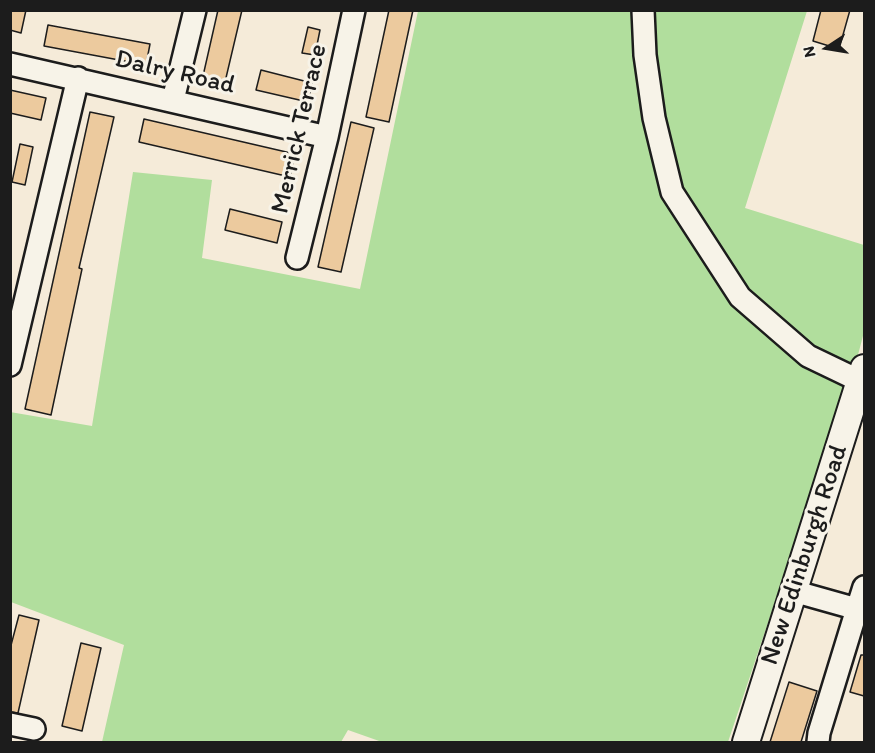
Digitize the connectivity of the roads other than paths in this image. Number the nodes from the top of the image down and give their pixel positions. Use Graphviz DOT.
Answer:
graph roads {
  1 [pos="195,10"];
  2 [pos="354,10"];
  3 [pos="643,10"];
  4 [pos="10,64"];
  5 [pos="78,78"];
  6 [pos="173,100"];
  7 [pos="327,137"];
  8 [pos="297,258"];
  9 [pos="10,364"];
  10 [pos="862,374"];
  11 [pos="864,587"];
  12 [pos="793,591"];
  13 [pos="857,609"];
  14 [pos="11,726"];
  15 [pos="34,729"];
  16 [pos="746,742"];
  17 [pos="818,742"];
  1 -- 6 [label="street"];
  2 -- 7 [label="street, Merrick Terrace"];
  3 -- 10 [label="street"];
  4 -- 5 [label="street, Dalry Road"];
  5 -- 6 [label="street, Dalry Road"];
  5 -- 9 [label="street"];
  6 -- 7 [label="street, Dalry Road"];
  7 -- 8 [label="street, Merrick Terrace"];
  10 -- 12 [label="main road, New Edinburgh Road"];
  11 -- 13 [label="street"];
  12 -- 13 [label="street"];
  12 -- 16 [label="main road, New Edinburgh Road"];
  13 -- 17 [label="street"];
  14 -- 15 [label="street"];
}
